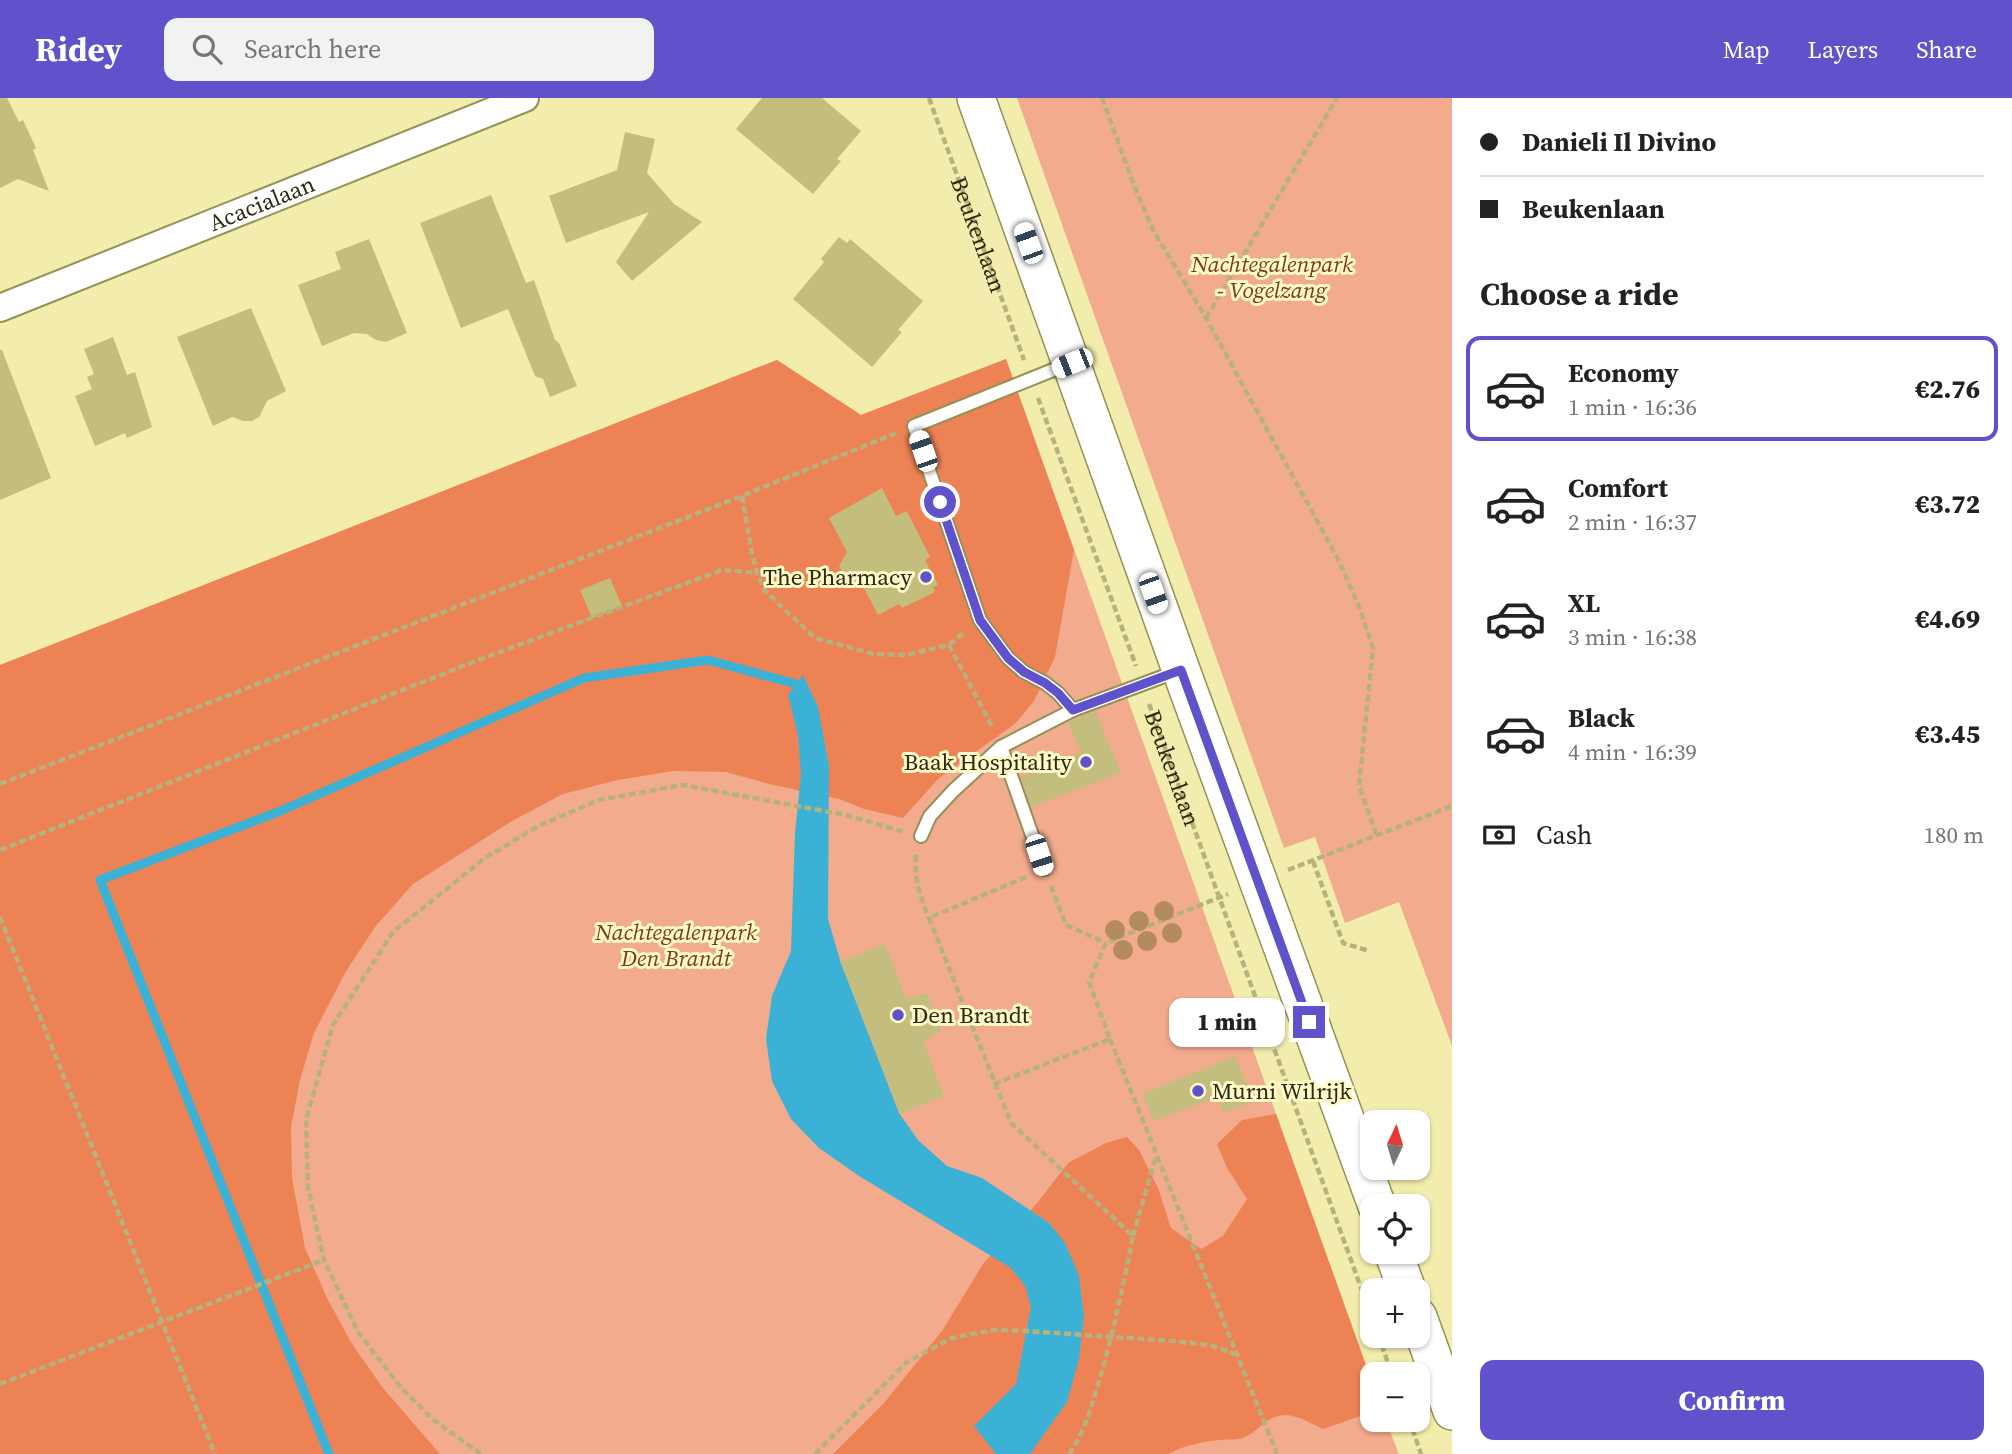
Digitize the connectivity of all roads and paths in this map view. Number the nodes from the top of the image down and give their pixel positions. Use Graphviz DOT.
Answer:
graph roads {
  1 [pos="524,98"];
  2 [pos="929,98"];
  3 [pos="976,98"];
  4 [pos="1102,98"];
  5 [pos="1337,98"];
  6 [pos="0,307"];
  7 [pos="1206,318"];
  8 [pos="1072,363"];
  9 [pos="1031,379"];
  10 [pos="914,426"];
  11 [pos="742,496"];
  12 [pos="757,573"];
  13 [pos="1181,670"];
  14 [pos="1143,685"];
  15 [pos="1073,710"];
  16 [pos="985,711"];
  17 [pos="1001,747"];
  18 [pos="0,784"];
  19 [pos="1452,806"];
  20 [pos="921,836"];
  21 [pos="1377,836"];
  22 [pos="0,850"];
  23 [pos="1313,861"];
  24 [pos="1044,869"];
  25 [pos="1283,873"];
  26 [pos="1219,898"];
  27 [pos="0,917"];
  28 [pos="929,918"];
  29 [pos="1107,943"];
  30 [pos="1369,951"];
  31 [pos="1110,1039"];
  32 [pos="994,1084"];
  33 [pos="1156,1154"];
  34 [pos="1373,1194"];
  35 [pos="1133,1236"];
  36 [pos="324,1260"];
  37 [pos="1360,1285"];
  38 [pos="162,1322"];
  39 [pos="1112,1338"];
  40 [pos="1429,1348"];
  41 [pos="1236,1354"];
  42 [pos="0,1384"];
  43 [pos="1452,1411"];
  44 [pos="1413,1432"];
  45 [pos="215,1454"];
  46 [pos="481,1454"];
  47 [pos="815,1454"];
  48 [pos="1069,1454"];
  49 [pos="1277,1454"];
  50 [pos="1421,1454"];
  1 -- 6 [label="street, Acacialaan"];
  2 -- 9 [label="path, Beukenlaan"];
  3 -- 8 [label="street, Beukenlaan"];
  4 -- 7 [label="path"];
  5 -- 7 [label="path"];
  7 -- 21 [label="path"];
  8 -- 9 [label="lane"];
  8 -- 13 [label="street, Beukenlaan"];
  9 -- 10 [label="lane"];
  9 -- 14 [label="path, Beukenlaan"];
  10 -- 11 [label="path"];
  10 -- 15 [label="lane"];
  11 -- 12 [label="path"];
  11 -- 18 [label="path"];
  12 -- 16 [label="path"];
  12 -- 22 [label="path"];
  13 -- 14 [label="lane"];
  13 -- 34 [label="street, Beukenlaan"];
  14 -- 15 [label="lane"];
  14 -- 26 [label="path, Beukenlaan"];
  15 -- 17 [label="lane"];
  17 -- 20 [label="lane"];
  17 -- 24 [label="lane"];
  19 -- 21 [label="path"];
  20 -- 28 [label="path"];
  20 -- 36 [label="path"];
  21 -- 23 [label="path"];
  23 -- 25 [label="path"];
  23 -- 30 [label="path"];
  24 -- 28 [label="path"];
  24 -- 29 [label="path"];
  26 -- 29 [label="path"];
  26 -- 37 [label="path, Beukenlaan"];
  27 -- 38 [label="path"];
  28 -- 32 [label="path"];
  29 -- 31 [label="path"];
  31 -- 32 [label="path"];
  31 -- 33 [label="path"];
  32 -- 35 [label="path"];
  33 -- 35 [label="path"];
  33 -- 41 [label="path"];
  35 -- 39 [label="path"];
  36 -- 38 [label="path"];
  36 -- 46 [label="path"];
  38 -- 42 [label="path"];
  38 -- 45 [label="path"];
  39 -- 41 [label="path"];
  39 -- 47 [label="path"];
  39 -- 48 [label="path"];
  40 -- 43 [label="street"];
  41 -- 49 [label="path"];
  44 -- 50 [label="path"];
}
